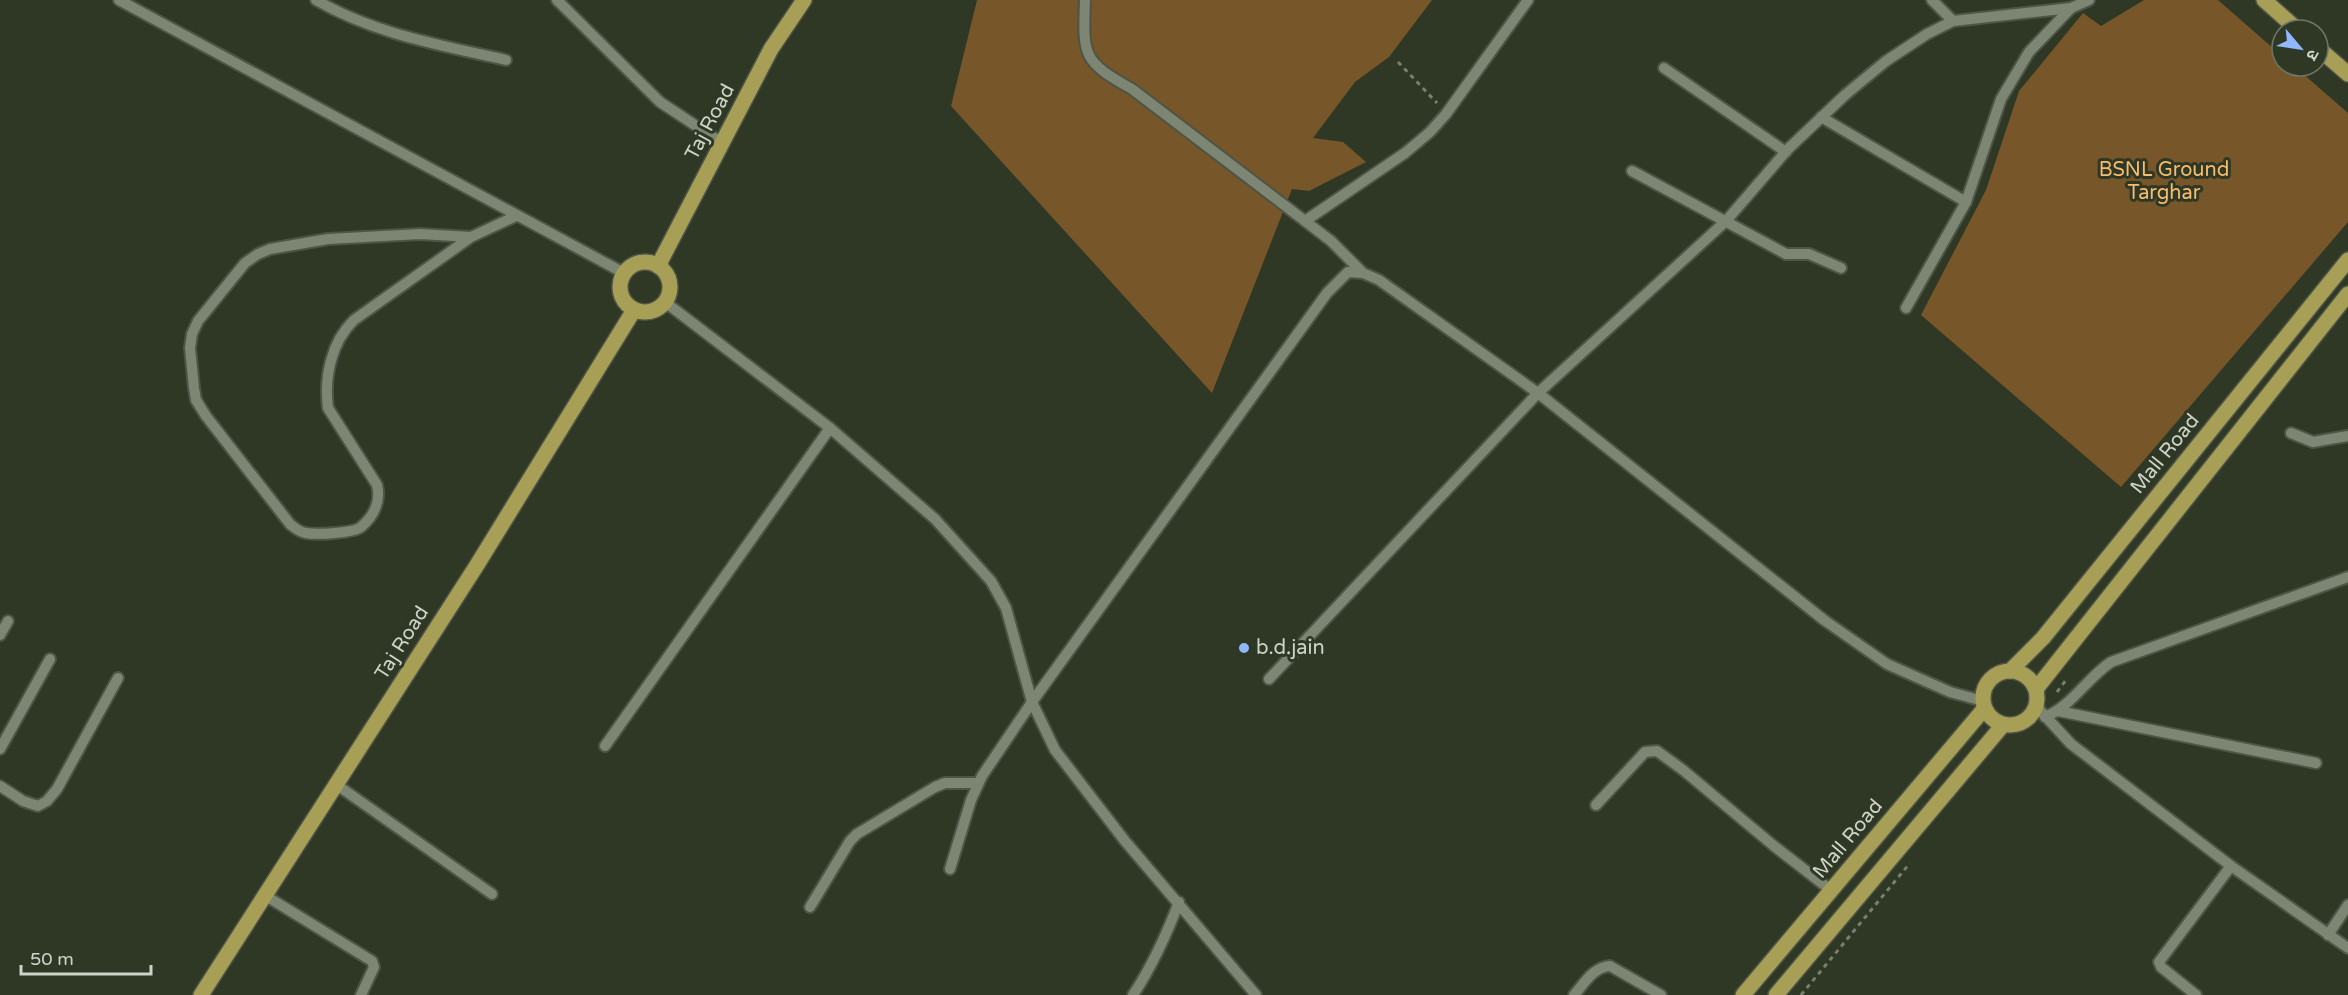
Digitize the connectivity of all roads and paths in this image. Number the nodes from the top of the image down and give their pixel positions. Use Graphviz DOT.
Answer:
graph roads {
  1 [pos="119,0"];
  2 [pos="316,0"];
  3 [pos="557,0"];
  4 [pos="804,0"];
  5 [pos="1085,0"];
  6 [pos="1527,0"];
  7 [pos="1932,0"];
  8 [pos="2089,0"];
  9 [pos="2264,0"];
  10 [pos="2071,8"];
  11 [pos="2284,18"];
  12 [pos="1953,21"];
  13 [pos="2330,58"];
  14 [pos="506,60"];
  15 [pos="1398,62"];
  16 [pos="1664,68"];
  17 [pos="2348,74"];
  18 [pos="1446,114"];
  19 [pos="1821,117"];
  20 [pos="722,143"];
  21 [pos="1786,152"];
  22 [pos="1632,171"];
  23 [pos="1966,202"];
  24 [pos="516,216"];
  25 [pos="1305,221"];
  26 [pos="1726,221"];
  27 [pos="471,237"];
  28 [pos="2348,260"];
  29 [pos="658,266"];
  30 [pos="1841,268"];
  31 [pos="624,273"];
  32 [pos="1363,273"];
  33 [pos="2348,294"];
  34 [pos="665,302"];
  35 [pos="1906,308"];
  36 [pos="634,310"];
  37 [pos="1538,393"];
  38 [pos="830,428"];
  39 [pos="2291,433"];
  40 [pos="2348,436"];
  41 [pos="2348,577"];
  42 [pos="8,621"];
  43 [pos="0,635"];
  44 [pos="50,659"];
  45 [pos="2010,671"];
  46 [pos="118,678"];
  47 [pos="1269,679"];
  48 [pos="2036,690"];
  49 [pos="1032,702"];
  50 [pos="1984,705"];
  51 [pos="2040,711"];
  52 [pos="2058,711"];
  53 [pos="2003,725"];
  54 [pos="605,746"];
  55 [pos="0,749"];
  56 [pos="2316,763"];
  57 [pos="978,783"];
  58 [pos="337,785"];
  59 [pos="0,786"];
  60 [pos="1596,805"];
  61 [pos="1912,860"];
  62 [pos="2231,866"];
  63 [pos="950,869"];
  64 [pos="1832,891"];
  65 [pos="492,894"];
  66 [pos="266,896"];
  67 [pos="1179,902"];
  68 [pos="2348,904"];
  69 [pos="810,907"];
  70 [pos="2328,935"];
  71 [pos="2348,948"];
  72 [pos="201,995"];
  73 [pos="361,995"];
  74 [pos="1133,995"];
  75 [pos="1256,995"];
  76 [pos="1574,995"];
  77 [pos="1661,995"];
  78 [pos="1743,995"];
  79 [pos="1776,995"];
  80 [pos="1801,995"];
  81 [pos="2196,995"];
  1 -- 24 [label="street"];
  2 -- 14 [label="street"];
  3 -- 20 [label="street"];
  4 -- 20 [label="main road, Taj Road"];
  5 -- 25 [label="street"];
  6 -- 18 [label="street"];
  7 -- 12 [label="street"];
  8 -- 10 [label="street"];
  9 -- 11 [label="main road"];
  10 -- 12 [label="street"];
  10 -- 23 [label="street"];
  12 -- 19 [label="street"];
  13 -- 17 [label="main road"];
  15 -- 18 [label="path"];
  16 -- 21 [label="street"];
  18 -- 25 [label="street"];
  19 -- 21 [label="street"];
  19 -- 23 [label="street"];
  20 -- 29 [label="main road, Taj Road"];
  21 -- 26 [label="street"];
  22 -- 26 [label="street"];
  23 -- 35 [label="street"];
  24 -- 27 [label="street"];
  24 -- 31 [label="street"];
  25 -- 32 [label="street"];
  26 -- 30 [label="street"];
  26 -- 37 [label="street"];
  27 -- 27 [label="street"];
  28 -- 45 [label="main road, Mall Road"];
  29 -- 31 [label="main road"];
  29 -- 34 [label="main road"];
  31 -- 36 [label="main road"];
  32 -- 37 [label="street"];
  32 -- 49 [label="street"];
  33 -- 48 [label="main road"];
  34 -- 36 [label="main road"];
  34 -- 38 [label="street"];
  36 -- 58 [label="main road, Taj Road"];
  37 -- 47 [label="street"];
  37 -- 50 [label="street"];
  38 -- 49 [label="street"];
  38 -- 54 [label="street"];
  39 -- 40 [label="street"];
  41 -- 52 [label="street"];
  42 -- 43 [label="street"];
  44 -- 55 [label="street"];
  45 -- 48 [label="main road"];
  45 -- 50 [label="main road"];
  46 -- 59 [label="street"];
  48 -- 51 [label="main road"];
  49 -- 57 [label="street"];
  49 -- 67 [label="street"];
  50 -- 53 [label="main road"];
  50 -- 64 [label="main road, Mall Road"];
  51 -- 52 [label="street"];
  51 -- 53 [label="main road"];
  51 -- 62 [label="street"];
  52 -- 56 [label="street"];
  53 -- 79 [label="main road"];
  57 -- 63 [label="street"];
  57 -- 69 [label="street"];
  58 -- 65 [label="street"];
  58 -- 66 [label="main road, Taj Road"];
  60 -- 64 [label="street"];
  61 -- 80 [label="path"];
  62 -- 70 [label="street"];
  62 -- 81 [label="street"];
  64 -- 78 [label="main road, Mall Road"];
  66 -- 72 [label="main road, Taj Road"];
  66 -- 73 [label="street"];
  67 -- 74 [label="street"];
  67 -- 75 [label="street"];
  68 -- 70 [label="street"];
  70 -- 71 [label="street"];
  76 -- 77 [label="street"];
}
